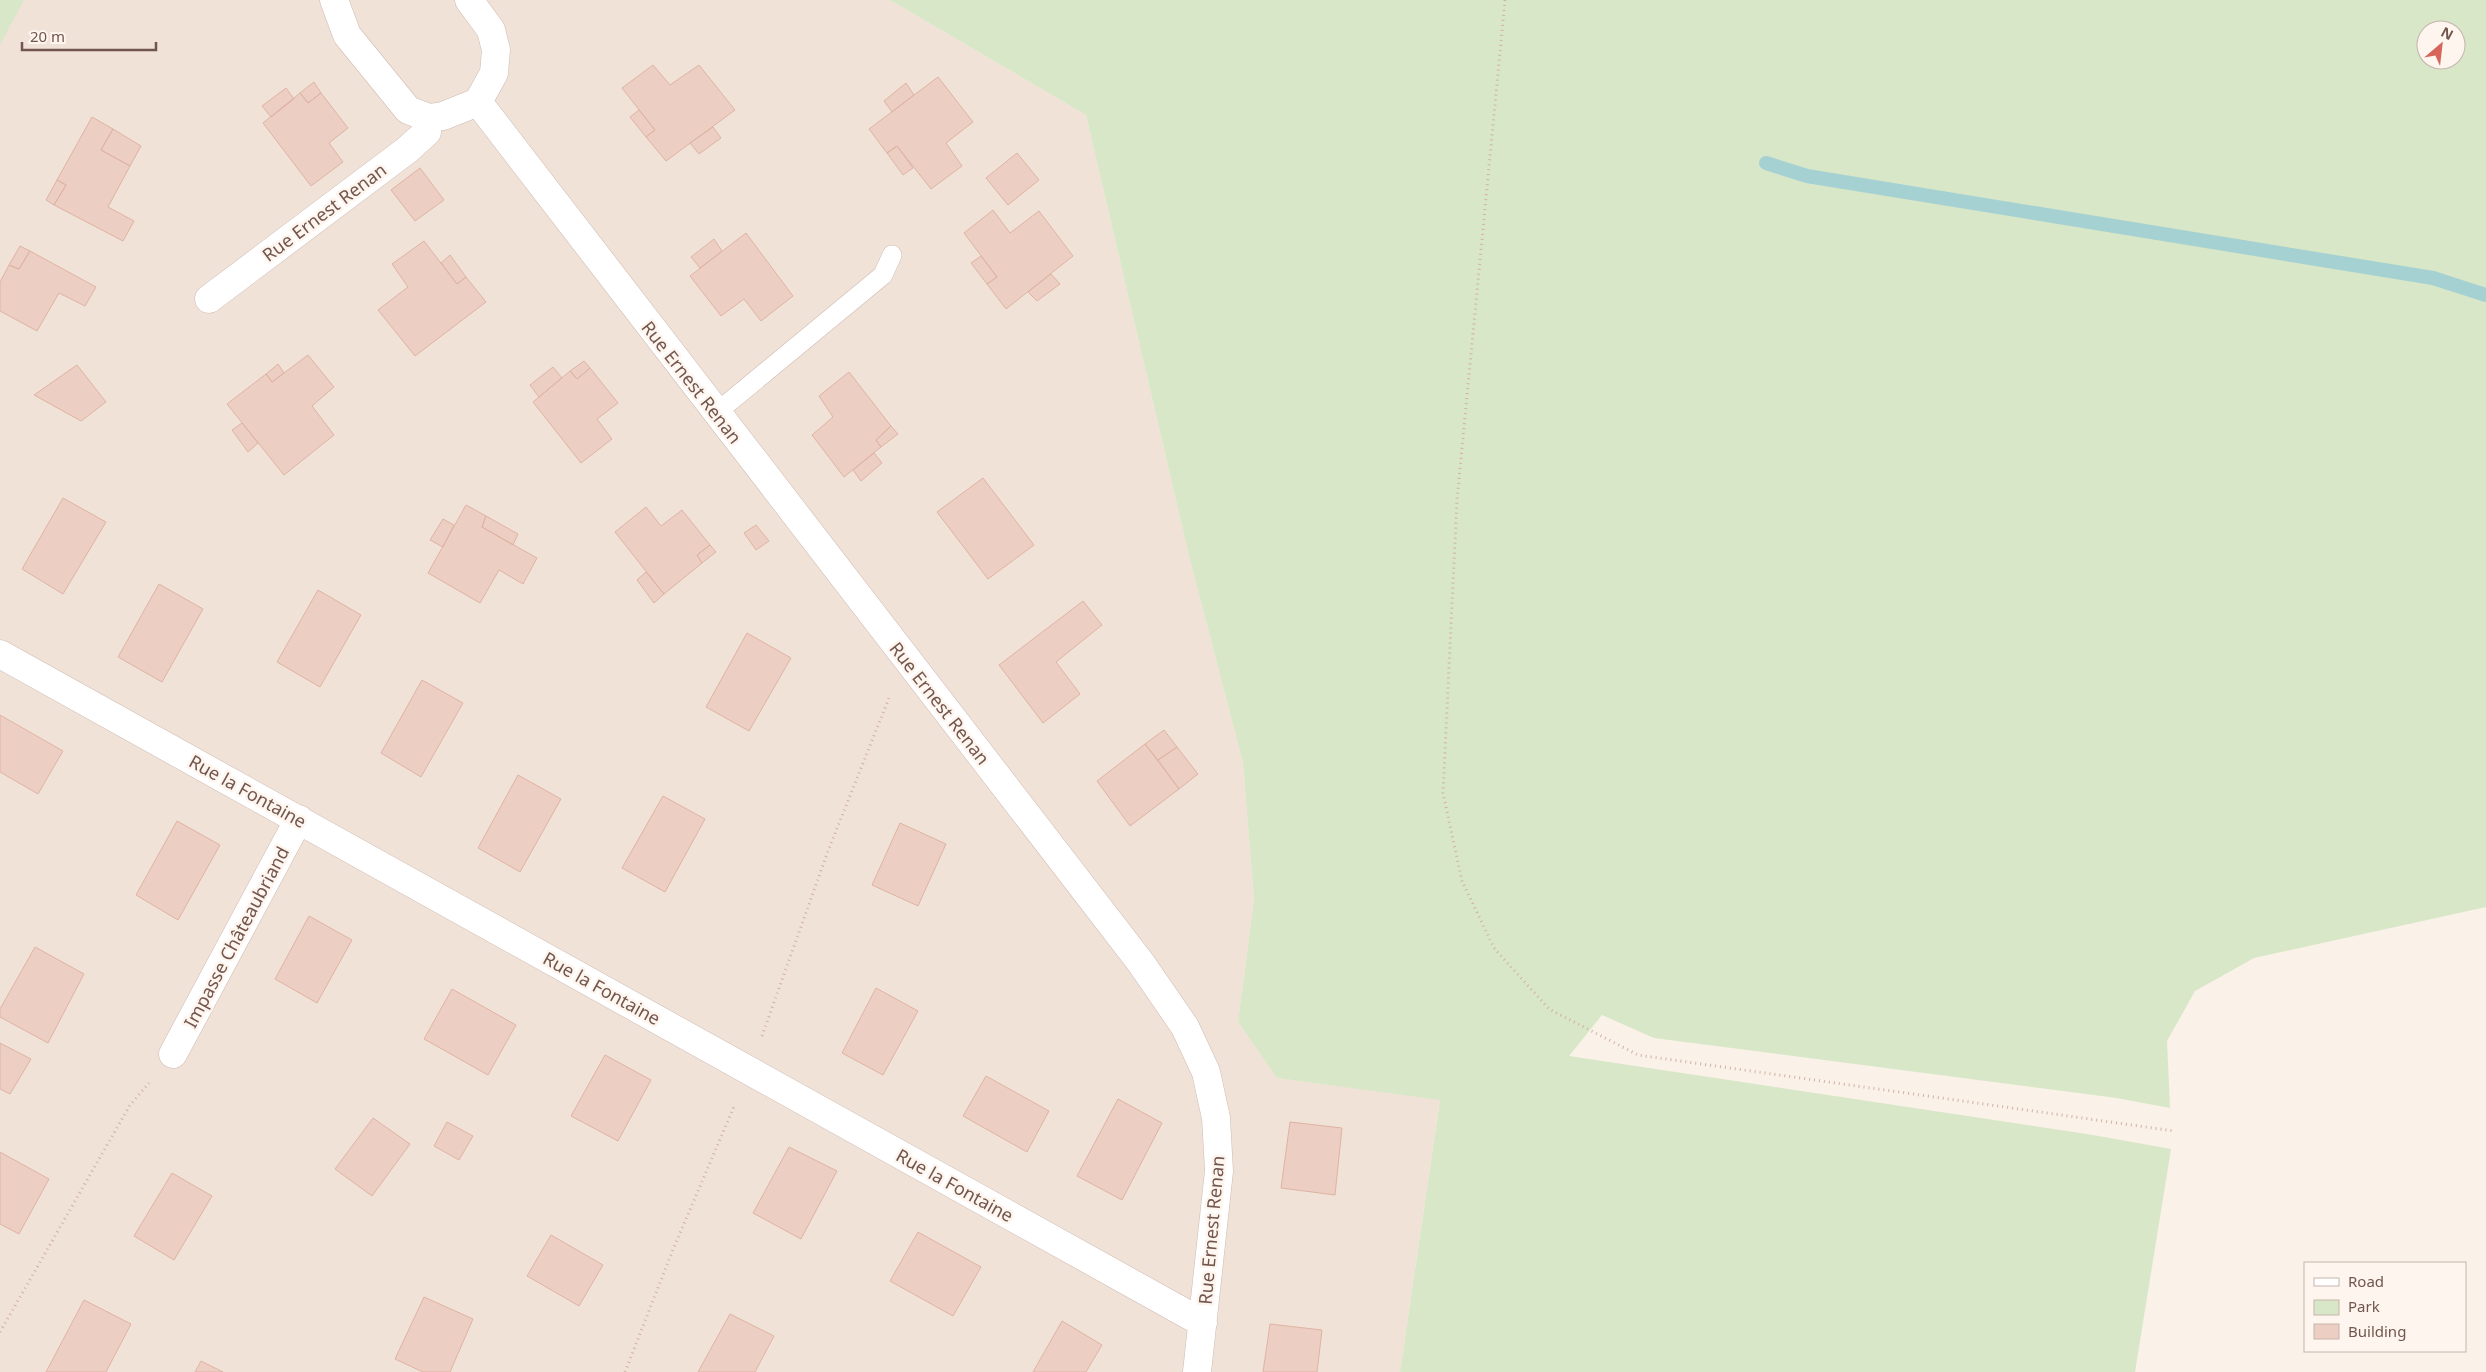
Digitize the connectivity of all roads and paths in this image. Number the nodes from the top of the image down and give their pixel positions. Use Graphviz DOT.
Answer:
graph roads {
  1 [pos="334,0"];
  2 [pos="469,0"];
  3 [pos="1505,0"];
  4 [pos="478,102"];
  5 [pos="429,118"];
  6 [pos="892,255"];
  7 [pos="209,299"];
  8 [pos="716,413"];
  9 [pos="0,654"];
  10 [pos="905,657"];
  11 [pos="298,819"];
  12 [pos="173,1054"];
  13 [pos="750,1070"];
  14 [pos="2174,1131"];
  15 [pos="1203,1323"];
  16 [pos="0,1332"];
  17 [pos="625,1372"];
  18 [pos="1197,1372"];
  1 -- 5 [label="street"];
  2 -- 4 [label="street"];
  3 -- 14 [label="path"];
  4 -- 5 [label="street"];
  4 -- 8 [label="street, Rue Ernest Renan"];
  5 -- 7 [label="street, Rue Ernest Renan"];
  6 -- 8 [label="lane"];
  8 -- 10 [label="street, Rue Ernest Renan"];
  9 -- 11 [label="street, Rue la Fontaine"];
  10 -- 13 [label="path"];
  10 -- 15 [label="street, Rue Ernest Renan"];
  11 -- 12 [label="street, Impasse Châteaubriand"];
  11 -- 13 [label="street, Rue la Fontaine"];
  12 -- 16 [label="path"];
  13 -- 15 [label="street, Rue la Fontaine"];
  13 -- 17 [label="path"];
  15 -- 18 [label="street, Rue Ernest Renan"];
}
